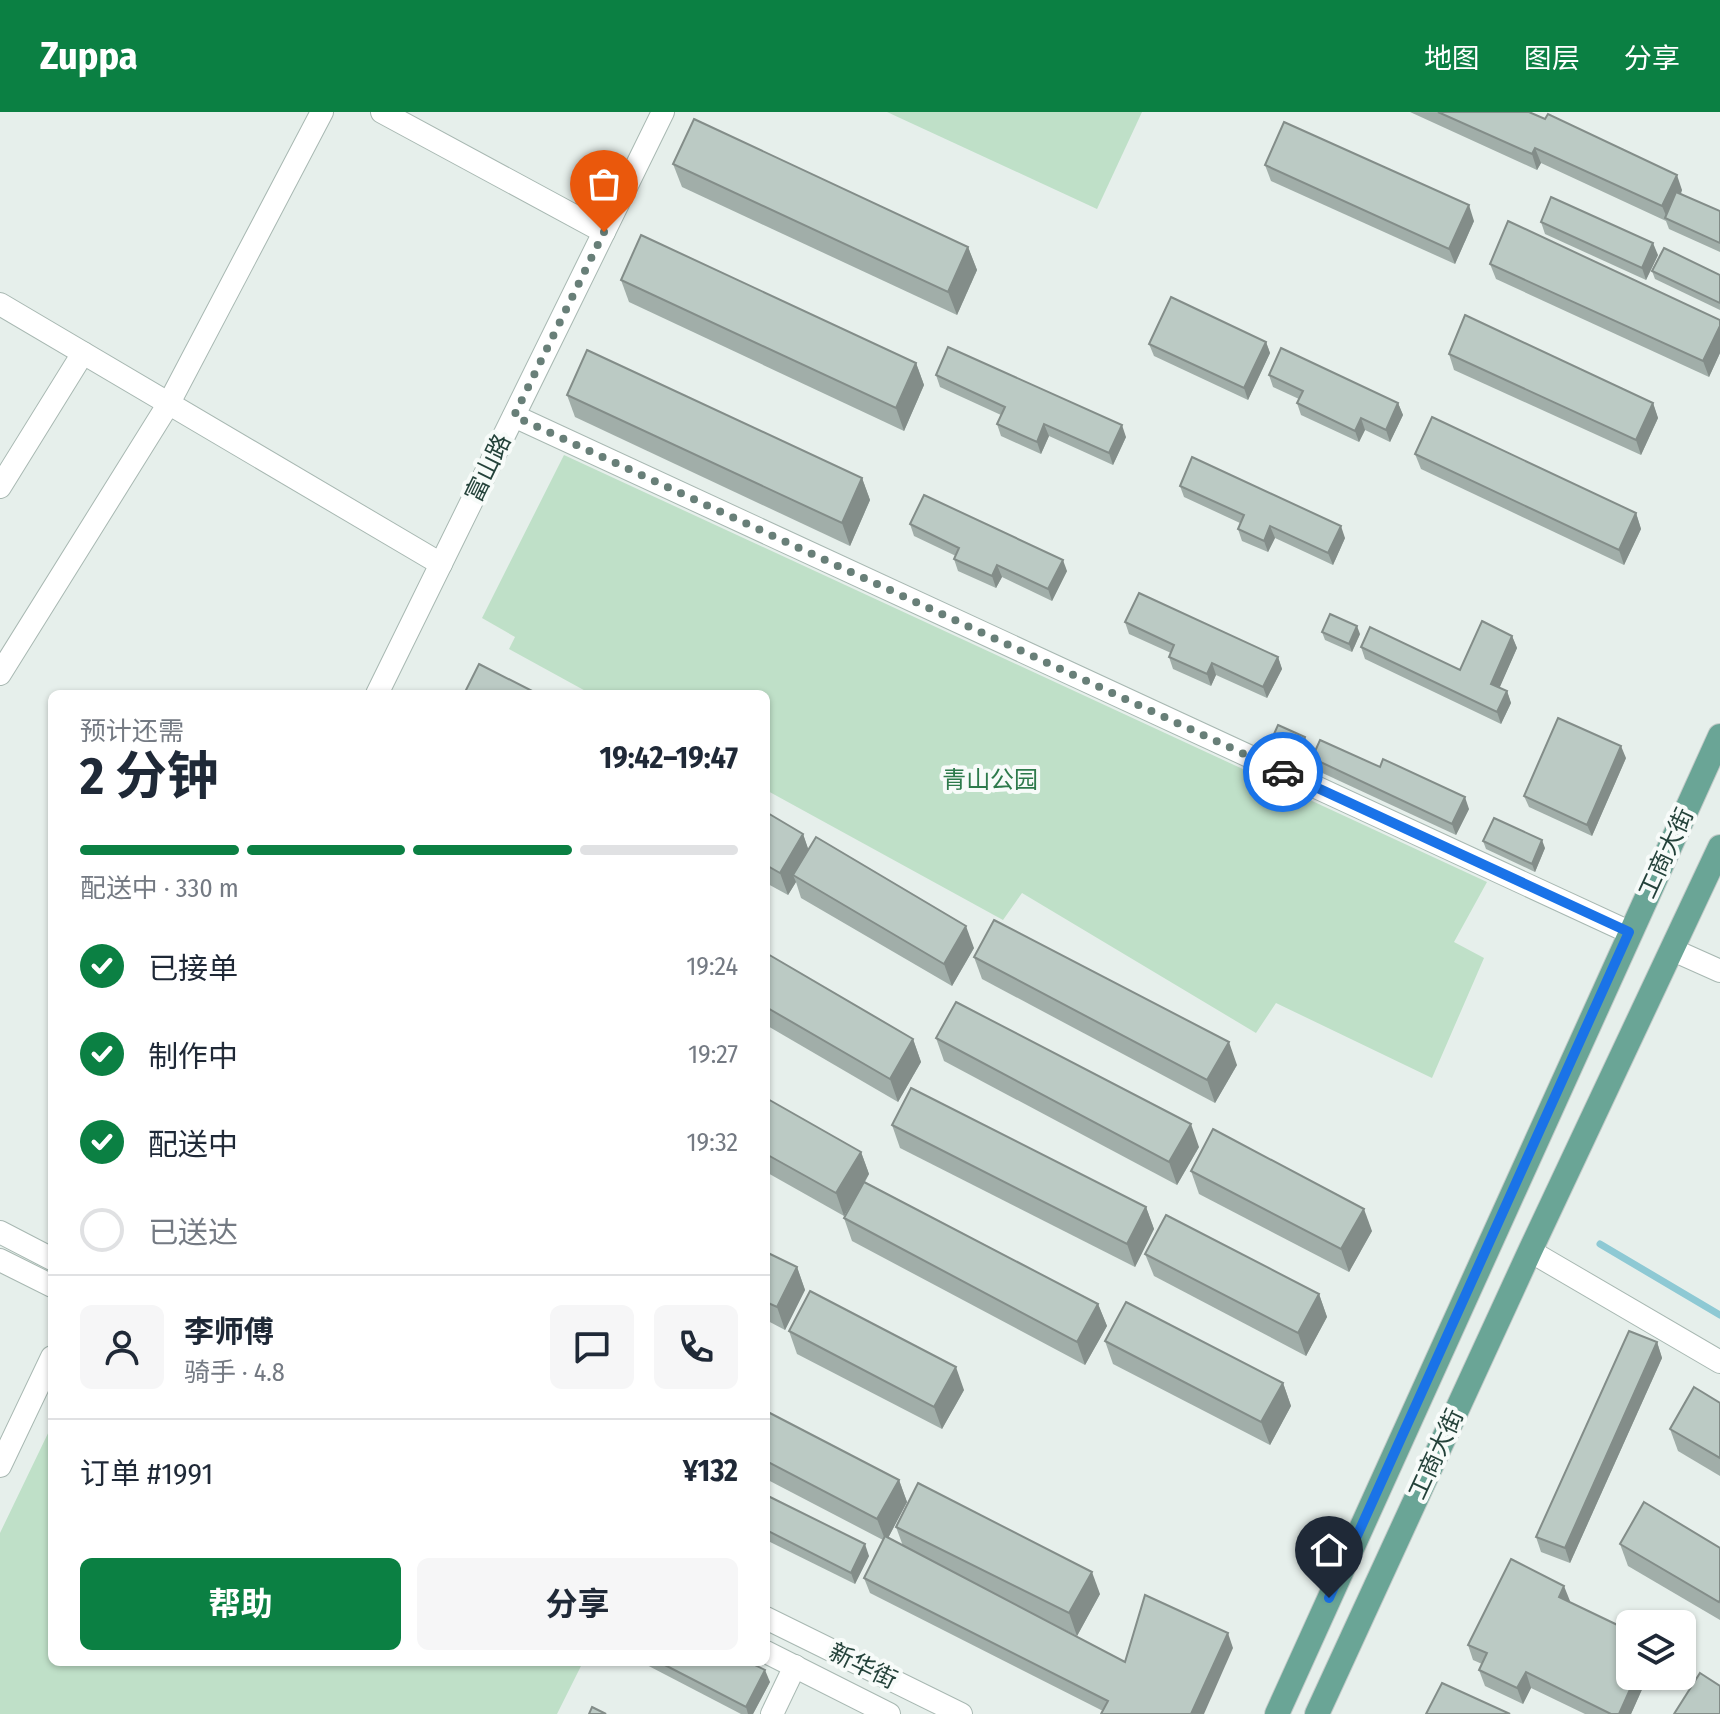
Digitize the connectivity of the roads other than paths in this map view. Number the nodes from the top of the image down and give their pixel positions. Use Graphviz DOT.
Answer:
graph roads {
  1 [pos="322,112"];
  2 [pos="382,112"];
  3 [pos="663,112"];
  4 [pos="604,232"];
  5 [pos="3,311"];
  6 [pos="83,353"];
  7 [pos="169,403"];
  8 [pos="514,416"];
  9 [pos="0,487"];
  10 [pos="441,564"];
  11 [pos="1,671"];
  12 [pos="379,690"];
  13 [pos="1720,736"];
  14 [pos="1720,847"];
  15 [pos="1629,932"];
  16 [pos="1673,950"];
  17 [pos="1720,971"];
  18 [pos="0,1232"];
  19 [pos="1530,1251"];
  20 [pos="48,1257"];
  21 [pos="0,1260"];
  22 [pos="48,1284"];
  23 [pos="1720,1362"];
  24 [pos="48,1365"];
  25 [pos="0,1466"];
  26 [pos="770,1620"];
  27 [pos="770,1654"];
  28 [pos="795,1666"];
  29 [pos="772,1714"];
  30 [pos="889,1714"];
  31 [pos="961,1714"];
  32 [pos="1277,1714"];
  33 [pos="1317,1714"];
  1 -- 7 [label="street"];
  2 -- 4 [label="street"];
  3 -- 4 [label="street, 富山路"];
  4 -- 8 [label="street, 富山路"];
  5 -- 6 [label="street"];
  6 -- 7 [label="street"];
  6 -- 9 [label="street"];
  7 -- 10 [label="street"];
  7 -- 11 [label="street"];
  8 -- 10 [label="street, 富山路"];
  8 -- 15 [label="street"];
  10 -- 12 [label="street, 富山路"];
  13 -- 15 [label="main road, 工商大街"];
  14 -- 16 [label="main road, 工商大街"];
  15 -- 32 [label="main road, 工商大街"];
  16 -- 17 [label="street"];
  16 -- 19 [label="main road, 工商大街"];
  18 -- 20 [label="street"];
  19 -- 23 [label="street"];
  19 -- 33 [label="main road, 工商大街"];
  21 -- 22 [label="street"];
  24 -- 25 [label="street"];
  26 -- 31 [label="street, 新华街"];
  27 -- 28 [label="street, 新华街"];
  28 -- 29 [label="street"];
  28 -- 30 [label="street, 新华街"];
}
